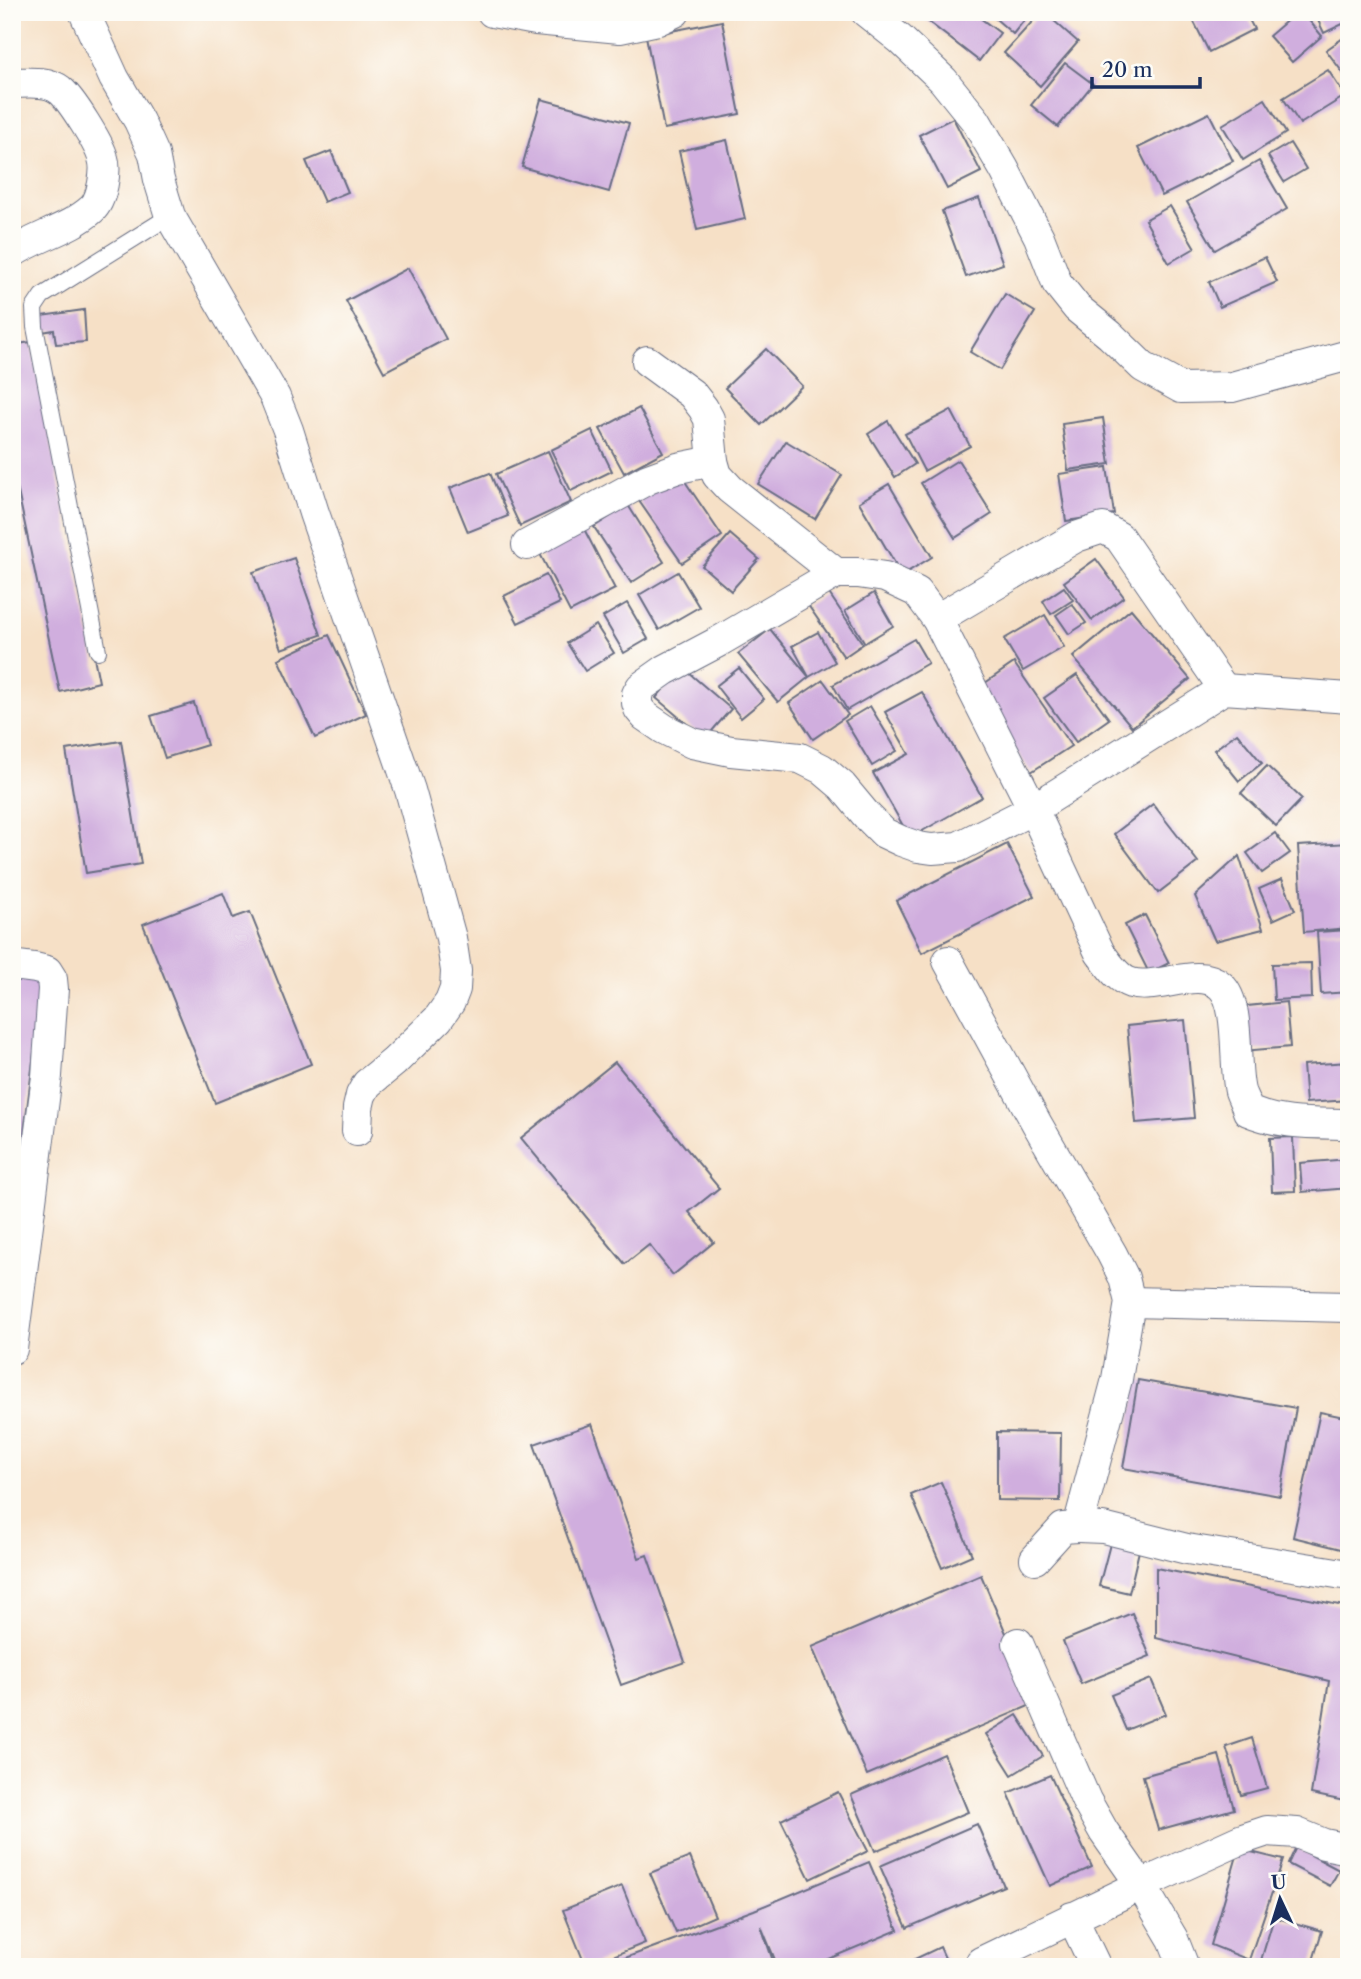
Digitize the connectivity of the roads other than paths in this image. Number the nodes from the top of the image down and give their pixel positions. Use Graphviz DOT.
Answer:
graph roads {
  1 [pos="84,12"];
  2 [pos="492,12"];
  3 [pos="675,12"];
  4 [pos="866,12"];
  5 [pos="12,83"];
  6 [pos="170,216"];
  7 [pos="12,253"];
  8 [pos="1349,355"];
  9 [pos="646,361"];
  10 [pos="713,461"];
  11 [pos="527,545"];
  12 [pos="836,573"];
  13 [pos="937,619"];
  14 [pos="98,651"];
  15 [pos="1224,689"];
  16 [pos="1349,698"];
  17 [pos="1033,809"];
  18 [pos="948,961"];
  19 [pos="12,965"];
  20 [pos="1349,1124"];
  21 [pos="357,1131"];
  22 [pos="1130,1302"];
  23 [pos="1349,1307"];
  24 [pos="12,1349"];
  25 [pos="1078,1527"];
  26 [pos="1035,1559"];
  27 [pos="1349,1575"];
  28 [pos="1018,1643"];
  29 [pos="1349,1849"];
  30 [pos="1141,1885"];
  31 [pos="1072,1917"];
  32 [pos="980,1967"];
  33 [pos="1096,1967"];
  34 [pos="1184,1967"];
  1 -- 6 [label="street"];
  2 -- 3 [label="street"];
  4 -- 8 [label="street"];
  5 -- 7 [label="street"];
  6 -- 14 [label="lane"];
  6 -- 21 [label="street"];
  9 -- 10 [label="street"];
  10 -- 11 [label="street"];
  10 -- 12 [label="street"];
  12 -- 13 [label="street"];
  12 -- 17 [label="street"];
  13 -- 15 [label="street"];
  13 -- 17 [label="street"];
  15 -- 16 [label="street"];
  15 -- 17 [label="street"];
  17 -- 20 [label="street"];
  18 -- 22 [label="street"];
  19 -- 24 [label="street"];
  22 -- 23 [label="street"];
  22 -- 25 [label="street"];
  25 -- 26 [label="street"];
  25 -- 27 [label="street"];
  28 -- 30 [label="street"];
  29 -- 30 [label="street"];
  30 -- 31 [label="street"];
  30 -- 34 [label="street"];
  31 -- 32 [label="street"];
  31 -- 33 [label="street"];
}
